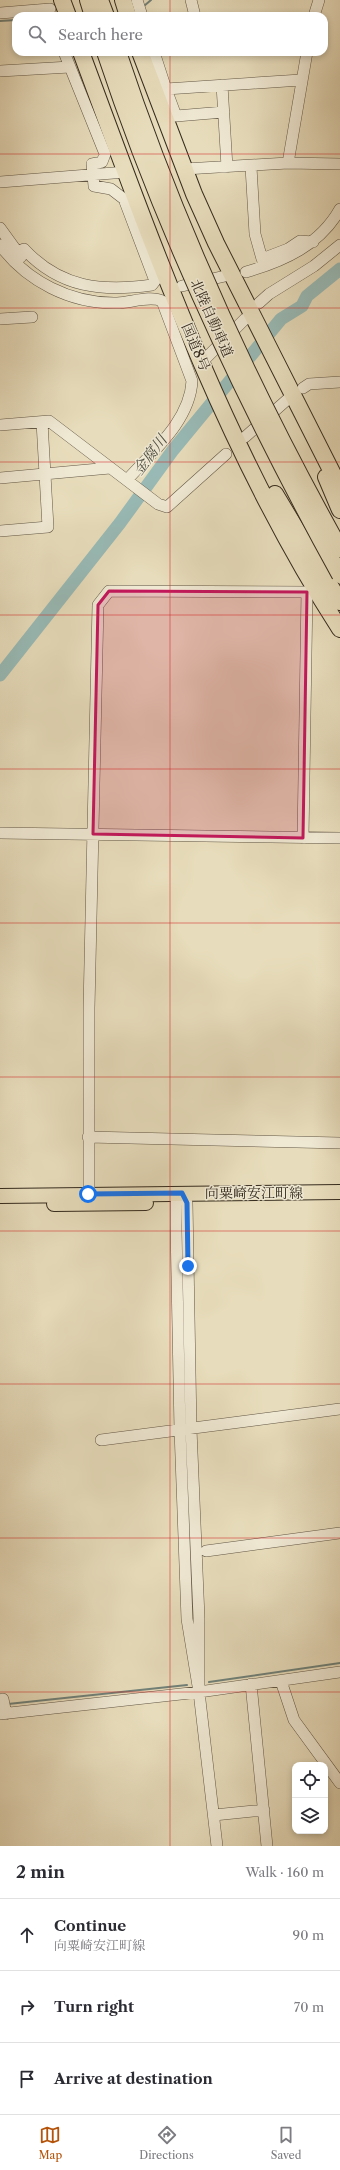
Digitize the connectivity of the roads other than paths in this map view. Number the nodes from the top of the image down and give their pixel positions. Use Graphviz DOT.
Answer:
graph roads {
  1 [pos="70,0"];
  2 [pos="88,0"];
  3 [pos="100,0"];
  4 [pos="123,0"];
  5 [pos="137,0"];
  6 [pos="191,0"];
  7 [pos="319,0"];
  8 [pos="53,6"];
  9 [pos="62,12"];
  10 [pos="74,12"];
  11 [pos="92,12"];
  12 [pos="104,12"];
  13 [pos="127,12"];
  14 [pos="141,12"];
  15 [pos="194,12"];
  16 [pos="315,12"];
  17 [pos="0,13"];
  18 [pos="66,56"];
  19 [pos="82,56"];
  20 [pos="86,56"];
  21 [pos="106,56"];
  22 [pos="119,56"];
  23 [pos="142,56"];
  24 [pos="155,56"];
  25 [pos="306,56"];
  26 [pos="70,67"];
  27 [pos="0,71"];
  28 [pos="302,80"];
  29 [pos="222,85"];
  30 [pos="166,89"];
  31 [pos="100,104"];
  32 [pos="224,112"];
  33 [pos="288,163"];
  34 [pos="340,164"];
  35 [pos="227,167"];
  36 [pos="251,167"];
  37 [pos="185,169"];
  38 [pos="126,172"];
  39 [pos="93,175"];
  40 [pos="0,182"];
  41 [pos="340,209"];
  42 [pos="0,228"];
  43 [pos="313,242"];
  44 [pos="340,245"];
  45 [pos="8,248"];
  46 [pos="246,272"];
  47 [pos="225,276"];
  48 [pos="182,286"];
  49 [pos="161,290"];
  50 [pos="259,304"];
  51 [pos="32,317"];
  52 [pos="0,319"];
  53 [pos="251,322"];
  54 [pos="206,358"];
  55 [pos="283,374"];
  56 [pos="340,382"];
  57 [pos="303,388"];
  58 [pos="288,399"];
  59 [pos="42,422"];
  60 [pos="0,424"];
  61 [pos="245,438"];
  62 [pos="226,454"];
  63 [pos="245,456"];
  64 [pos="110,468"];
  65 [pos="45,474"];
  66 [pos="0,478"];
  67 [pos="129,481"];
  68 [pos="340,488"];
  69 [pos="340,510"];
  70 [pos="0,531"];
  71 [pos="340,549"];
  72 [pos="340,575"];
  73 [pos="310,589"];
  74 [pos="340,602"];
  75 [pos="340,629"];
  76 [pos="0,833"];
  77 [pos="93,834"];
  78 [pos="303,838"];
  79 [pos="340,838"];
  80 [pos="88,1137"];
  81 [pos="340,1143"];
  82 [pos="340,1192"];
  83 [pos="0,1196"];
  84 [pos="88,1199"];
  85 [pos="182,1200"];
  86 [pos="340,1202"];
  87 [pos="0,1205"];
  88 [pos="340,1408"];
  89 [pos="191,1429"];
  90 [pos="180,1430"];
  91 [pos="101,1440"];
  92 [pos="340,1533"];
  93 [pos="206,1551"];
  94 [pos="340,1672"];
  95 [pos="281,1681"];
  96 [pos="251,1684"];
  97 [pos="199,1692"];
  98 [pos="3,1699"];
  99 [pos="4,1713"];
  100 [pos="340,1783"];
  101 [pos="264,1810"];
  102 [pos="214,1815"];
  103 [pos="217,1846"];
  104 [pos="267,1846"];
  1 -- 10 [label="highway"];
  2 -- 11 [label="highway"];
  3 -- 12 [label="highway"];
  4 -- 13 [label="highway"];
  5 -- 14 [label="street"];
  6 -- 15 [label="street"];
  7 -- 16 [label="street"];
  8 -- 9 [label="highway"];
  8 -- 17 [label="street"];
  18 -- 26 [label="street"];
  19 -- 31 [label="highway, 国道8号"];
  20 -- 31 [label="highway"];
  21 -- 72 [label="highway, 北陸自動車道, bridge"];
  22 -- 71 [label="highway, 北陸自動車道, bridge"];
  23 -- 37 [label="highway"];
  24 -- 30 [label="street"];
  25 -- 28 [label="street"];
  26 -- 27 [label="street"];
  26 -- 39 [label="street"];
  28 -- 29 [label="street"];
  28 -- 33 [label="street"];
  29 -- 30 [label="street"];
  29 -- 32 [label="street"];
  30 -- 32 [label="street"];
  31 -- 38 [label="highway, 国道8号"];
  32 -- 35 [label="street"];
  33 -- 34 [label="street"];
  33 -- 36 [label="street"];
  35 -- 36 [label="street"];
  35 -- 37 [label="street"];
  36 -- 43 [label="street"];
  37 -- 53 [label="highway"];
  38 -- 39 [label="street"];
  38 -- 63 [label="highway, 国道8号"];
  39 -- 40 [label="street"];
  39 -- 45 [label="street"];
  41 -- 43 [label="street"];
  42 -- 45 [label="street"];
  43 -- 46 [label="street"];
  44 -- 50 [label="street"];
  45 -- 49 [label="street"];
  45 -- 67 [label="street"];
  47 -- 48 [label="street"];
  51 -- 52 [label="street"];
  53 -- 54 [label="street"];
  53 -- 55 [label="highway"];
  55 -- 68 [label="highway"];
  55 -- 69 [label="highway"];
  56 -- 57 [label="street"];
  58 -- 61 [label="street"];
  59 -- 60 [label="street"];
  59 -- 64 [label="street"];
  59 -- 65 [label="street"];
  62 -- 67 [label="street"];
  63 -- 73 [label="highway, 国道8号"];
  63 -- 74 [label="highway"];
  64 -- 65 [label="street"];
  64 -- 67 [label="street"];
  65 -- 66 [label="street"];
  65 -- 70 [label="street"];
  73 -- 75 [label="highway, 国道8号"];
  73 -- 77 [label="street"];
  73 -- 78 [label="street"];
  76 -- 77 [label="street"];
  77 -- 78 [label="street"];
  77 -- 80 [label="street"];
  78 -- 79 [label="street"];
  80 -- 81 [label="street"];
  80 -- 84 [label="street"];
  82 -- 85 [label="main road, 向粟崎安江町線"];
  83 -- 84 [label="main road, 向粟崎安江町線"];
  84 -- 85 [label="main road, 向粟崎安江町線"];
  84 -- 87 [label="main road, 向粟崎安江町線"];
  85 -- 86 [label="main road, 向粟崎安江町線"];
  85 -- 89 [label="street"];
  85 -- 90 [label="street"];
  88 -- 89 [label="street"];
  89 -- 90 [label="street"];
  89 -- 97 [label="street"];
  90 -- 91 [label="street"];
  90 -- 97 [label="street"];
  92 -- 93 [label="street"];
  94 -- 95 [label="street"];
  95 -- 96 [label="street"];
  95 -- 100 [label="street"];
  96 -- 97 [label="street"];
  96 -- 101 [label="street"];
  97 -- 99 [label="street"];
  97 -- 102 [label="street"];
  98 -- 99 [label="street"];
  101 -- 102 [label="street"];
  101 -- 104 [label="street"];
  102 -- 103 [label="street"];
}
